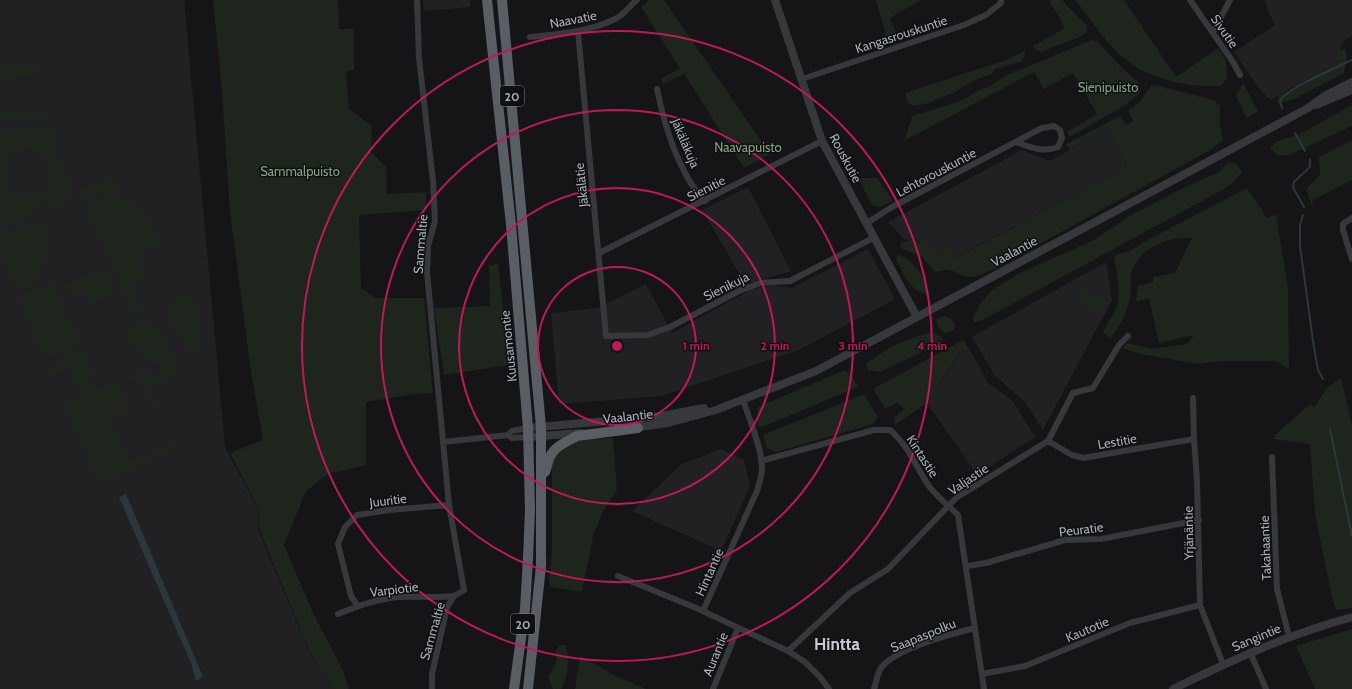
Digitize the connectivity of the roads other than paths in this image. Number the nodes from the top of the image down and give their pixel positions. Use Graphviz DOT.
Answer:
graph roads {
  1 [pos="417,0"];
  2 [pos="487,0"];
  3 [pos="502,0"];
  4 [pos="775,0"];
  5 [pos="1000,0"];
  6 [pos="1190,0"];
  7 [pos="1230,0"];
  8 [pos="635,1"];
  9 [pos="578,32"];
  10 [pos="1213,32"];
  11 [pos="530,37"];
  12 [pos="1240,75"];
  13 [pos="802,79"];
  14 [pos="1352,82"];
  15 [pos="657,89"];
  16 [pos="1352,90"];
  17 [pos="1308,108"];
  18 [pos="822,141"];
  19 [pos="1016,142"];
  20 [pos="705,201"];
  21 [pos="1352,218"];
  22 [pos="867,223"];
  23 [pos="875,237"];
  24 [pos="599,253"];
  25 [pos="1352,259"];
  26 [pos="917,317"];
  27 [pos="606,336"];
  28 [pos="1128,336"];
  29 [pos="1193,398"];
  30 [pos="743,400"];
  31 [pos="727,405"];
  32 [pos="638,428"];
  33 [pos="541,431"];
  34 [pos="528,432"];
  35 [pos="1194,439"];
  36 [pos="1048,441"];
  37 [pos="443,442"];
  38 [pos="1272,457"];
  39 [pos="761,462"];
  40 [pos="542,480"];
  41 [pos="449,505"];
  42 [pos="949,506"];
  43 [pos="1198,520"];
  44 [pos="967,566"];
  45 [pos="618,576"];
  46 [pos="454,596"];
  47 [pos="1200,605"];
  48 [pos="358,606"];
  49 [pos="703,612"];
  50 [pos="338,614"];
  51 [pos="1352,617"];
  52 [pos="738,628"];
  53 [pos="975,628"];
  54 [pos="1289,636"];
  55 [pos="788,651"];
  56 [pos="1250,652"];
  57 [pos="1223,664"];
  58 [pos="982,674"];
  59 [pos="432,689"];
  60 [pos="514,689"];
  61 [pos="528,689"];
  62 [pos="713,689"];
  63 [pos="829,689"];
  64 [pos="874,689"];
  65 [pos="984,689"];
  66 [pos="1173,689"];
  67 [pos="1266,689"];
  1 -- 37 [label="street, Sammaltie"];
  2 -- 34 [label="highway, Kuusamontie / 20"];
  3 -- 33 [label="highway, Kuusamontie / 20"];
  4 -- 13 [label="street, Rouskutie"];
  5 -- 13 [label="street, Kangasrouskuntie"];
  6 -- 10 [label="street, Sivutie"];
  7 -- 10 [label="street"];
  8 -- 9 [label="street, Naavatie"];
  9 -- 11 [label="street, Naavatie"];
  9 -- 24 [label="street, Jäkälätie"];
  10 -- 12 [label="street, Sivutie"];
  13 -- 18 [label="street, Rouskutie"];
  14 -- 17 [label="street, Vaalantie"];
  15 -- 20 [label="street, Jäkäläkuja"];
  16 -- 17 [label="street, Vaalantie"];
  17 -- 26 [label="street, Vaalantie"];
  18 -- 20 [label="street, Sienitie"];
  18 -- 22 [label="street, Rouskutie"];
  19 -- 19 [label="street, Lehtorouskuntie"];
  19 -- 22 [label="street, Lehtorouskuntie"];
  20 -- 24 [label="street, Sienitie"];
  21 -- 25 [label="street"];
  22 -- 23 [label="street, Rouskutie"];
  23 -- 26 [label="street, Rouskutie"];
  23 -- 27 [label="street, Sienikuja"];
  24 -- 27 [label="street, Jäkälätie"];
  26 -- 30 [label="street, Vaalantie"];
  28 -- 36 [label="street"];
  29 -- 35 [label="street, Yrjänäntie"];
  30 -- 31 [label="street, Vaalantie"];
  30 -- 39 [label="street, Hintantie"];
  31 -- 32 [label="street, Vaalantie"];
  31 -- 33 [label="street, Vaalantie"];
  32 -- 33 [label="street, Vaalantie"];
  32 -- 40 [label="highway"];
  33 -- 34 [label="street, Vaalantie"];
  33 -- 40 [label="highway, Kuusamontie / 20"];
  34 -- 37 [label="street"];
  34 -- 60 [label="highway, Kuusamontie / 20"];
  35 -- 36 [label="street, Lestitie"];
  35 -- 43 [label="street, Yrjänäntie"];
  36 -- 42 [label="street, Valjastie"];
  37 -- 41 [label="street, Sammaltie"];
  38 -- 54 [label="street, Takahaantie"];
  39 -- 42 [label="street, Kintastie"];
  39 -- 49 [label="street, Hintantie"];
  40 -- 61 [label="highway, Kuusamontie / 20"];
  41 -- 46 [label="street, Sammaltie"];
  41 -- 48 [label="street, Juuritie"];
  42 -- 44 [label="street, Kintastie"];
  42 -- 55 [label="street, Valjastie"];
  43 -- 44 [label="street, Peuratie"];
  43 -- 47 [label="street, Yrjänäntie"];
  44 -- 53 [label="street, Kintastie"];
  45 -- 49 [label="street"];
  46 -- 48 [label="street, Varpiotie"];
  46 -- 59 [label="street, Sammaltie"];
  47 -- 57 [label="street, Yrjänäntie"];
  47 -- 58 [label="street, Kautotie"];
  48 -- 50 [label="street, Varpiotie"];
  49 -- 52 [label="street, Hintantie"];
  51 -- 54 [label="street, Sangintie"];
  52 -- 55 [label="street, Hintantie"];
  52 -- 62 [label="street, Aurantie"];
  53 -- 58 [label="street, Kintastie"];
  53 -- 64 [label="street, Saapaspolku"];
  54 -- 56 [label="street, Sangintie"];
  55 -- 63 [label="street, Hintantie"];
  56 -- 57 [label="street, Sangintie"];
  56 -- 67 [label="street"];
  57 -- 66 [label="street, Sangintie"];
  58 -- 65 [label="street, Kintastie"];
}
